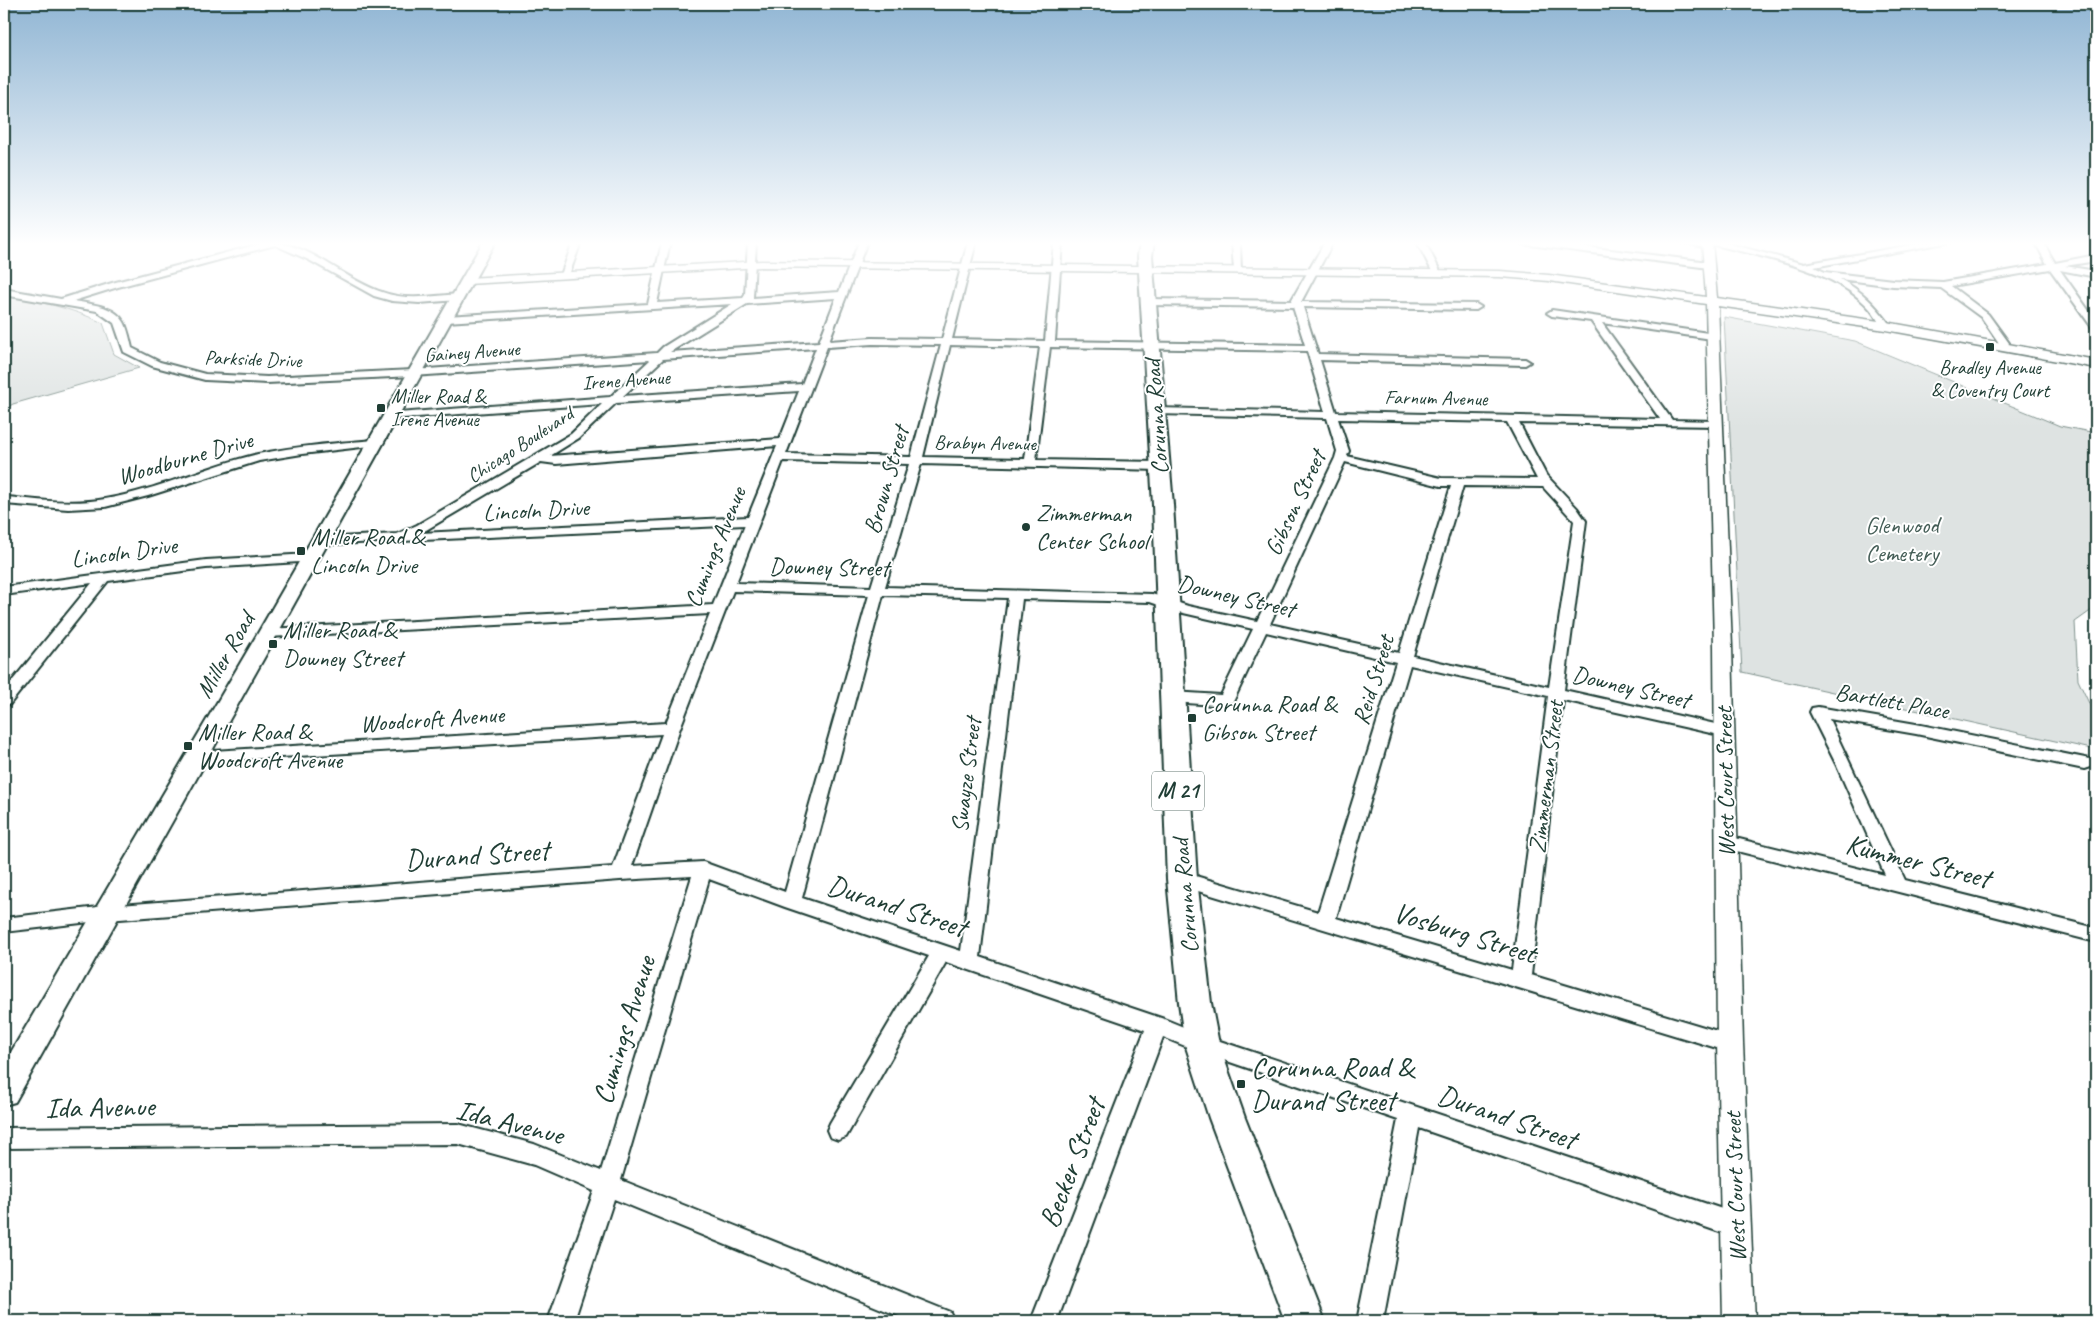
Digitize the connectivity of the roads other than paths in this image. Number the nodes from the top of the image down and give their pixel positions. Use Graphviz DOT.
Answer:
graph roads {
  1 [pos="78,304"];
  2 [pos="454,304"];
  3 [pos="686,304"];
  4 [pos="740,304"];
  5 [pos="838,304"];
  6 [pos="957,304"];
  7 [pos="1054,304"];
  8 [pos="1148,304"];
  9 [pos="1285,304"];
  10 [pos="1298,304"];
  11 [pos="1711,304"];
  12 [pos="1724,304"];
  13 [pos="1868,304"];
  14 [pos="1969,304"];
  15 [pos="2080,304"];
  16 [pos="652,306"];
  17 [pos="1476,307"];
  18 [pos="1552,313"];
  19 [pos="446,319"];
  20 [pos="1594,319"];
  21 [pos="1886,326"];
  22 [pos="2096,327"];
  23 [pos="1712,336"];
  24 [pos="947,341"];
  25 [pos="1048,343"];
  26 [pos="822,344"];
  27 [pos="1151,345"];
  28 [pos="2002,347"];
  29 [pos="1313,353"];
  30 [pos="660,355"];
  31 [pos="1525,362"];
  32 [pos="2096,364"];
  33 [pos="413,374"];
  34 [pos="806,387"];
  35 [pos="612,400"];
  36 [pos="1157,411"];
  37 [pos="1333,415"];
  38 [pos="389,416"];
  39 [pos="1511,419"];
  40 [pos="1668,422"];
  41 [pos="1715,424"];
  42 [pos="783,442"];
  43 [pos="375,443"];
  44 [pos="778,457"];
  45 [pos="541,458"];
  46 [pos="1341,458"];
  47 [pos="916,460"];
  48 [pos="1030,463"];
  49 [pos="1160,466"];
  50 [pos="1458,482"];
  51 [pos="1546,483"];
  52 [pos="7,501"];
  53 [pos="754,522"];
  54 [pos="402,537"];
  55 [pos="315,550"];
  56 [pos="104,577"];
  57 [pos="728,587"];
  58 [pos="878,591"];
  59 [pos="4,592"];
  60 [pos="1014,595"];
  61 [pos="1168,604"];
  62 [pos="718,609"];
  63 [pos="1262,625"];
  64 [pos="268,633"];
  65 [pos="1404,658"];
  66 [pos="1556,693"];
  67 [pos="1173,697"];
  68 [pos="4,701"];
  69 [pos="672,728"];
  70 [pos="1724,731"];
  71 [pos="196,757"];
  72 [pos="2084,763"];
  73 [pos="1727,842"];
  74 [pos="703,869"];
  75 [pos="620,873"];
  76 [pos="1182,878"];
  77 [pos="1898,884"];
  78 [pos="792,902"];
  79 [pos="107,912"];
  80 [pos="1325,921"];
  81 [pos="4,925"];
  82 [pos="2096,935"];
  83 [pos="942,952"];
  84 [pos="970,961"];
  85 [pos="1521,979"];
  86 [pos="1156,1025"];
  87 [pos="1730,1043"];
  88 [pos="1202,1044"];
  89 [pos="4,1092"];
  90 [pos="1410,1114"];
  91 [pos="838,1130"];
  92 [pos="4,1138"];
  93 [pos="606,1185"];
  94 [pos="1736,1226"];
  95 [pos="561,1321"];
  96 [pos="941,1321"];
  97 [pos="1044,1321"];
  98 [pos="1305,1321"];
  99 [pos="1370,1321"];
  100 [pos="1738,1321"];
  1 -- 33 [label="street, Parkside Drive"];
  2 -- 19 [label="main road, Miller Road"];
  3 -- 16 [label="street"];
  4 -- 30 [label="street, Chicago Boulevard"];
  5 -- 26 [label="street, Cumings Avenue"];
  6 -- 24 [label="street, Brown Street"];
  7 -- 25 [label="street"];
  8 -- 27 [label="main road, Corunna Road / M 21"];
  9 -- 10 [label="street"];
  10 -- 17 [label="street"];
  10 -- 29 [label="street, Gibson Street"];
  11 -- 23 [label="street, West Court Street"];
  12 -- 21 [label="street"];
  13 -- 21 [label="street"];
  14 -- 28 [label="street"];
  15 -- 22 [label="street"];
  16 -- 19 [label="street"];
  18 -- 20 [label="street"];
  19 -- 33 [label="main road, Miller Road"];
  20 -- 23 [label="street"];
  20 -- 40 [label="street"];
  21 -- 28 [label="street"];
  23 -- 41 [label="street, West Court Street"];
  24 -- 25 [label="street, Gainey Avenue"];
  24 -- 26 [label="street, Gainey Avenue"];
  24 -- 47 [label="street, Brown Street"];
  25 -- 27 [label="street, Gainey Avenue"];
  25 -- 48 [label="street"];
  26 -- 30 [label="street, Gainey Avenue"];
  26 -- 34 [label="street, Cumings Avenue"];
  27 -- 29 [label="street, Gainey Avenue"];
  27 -- 36 [label="main road, Corunna Road / M 21"];
  28 -- 32 [label="street"];
  29 -- 31 [label="street, Gainey Avenue"];
  29 -- 37 [label="street, Gibson Street"];
  30 -- 33 [label="street, Gainey Avenue"];
  30 -- 35 [label="street, Chicago Boulevard"];
  33 -- 38 [label="main road, Miller Road"];
  34 -- 35 [label="street, Irene Avenue"];
  34 -- 42 [label="street, Cumings Avenue"];
  35 -- 38 [label="street, Irene Avenue"];
  35 -- 45 [label="street, Chicago Boulevard"];
  36 -- 37 [label="street, Farnum Avenue"];
  36 -- 49 [label="main road, Corunna Road / M 21"];
  37 -- 39 [label="street, Farnum Avenue"];
  37 -- 46 [label="street, Gibson Street"];
  38 -- 43 [label="main road, Miller Road"];
  39 -- 40 [label="street, Farnum Avenue"];
  39 -- 51 [label="street, Zimmerman Street"];
  40 -- 41 [label="street, Farnum Avenue"];
  41 -- 70 [label="street, West Court Street"];
  42 -- 44 [label="street, Cumings Avenue"];
  42 -- 45 [label="street"];
  43 -- 52 [label="street, Woodburne Drive"];
  43 -- 55 [label="main road, Miller Road"];
  44 -- 47 [label="street, Brabyn Avenue"];
  44 -- 53 [label="street, Cumings Avenue"];
  45 -- 54 [label="street, Chicago Boulevard"];
  46 -- 50 [label="street"];
  46 -- 63 [label="street, Gibson Street"];
  47 -- 48 [label="street, Brabyn Avenue"];
  47 -- 58 [label="street, Brown Street"];
  48 -- 49 [label="street, Brabyn Avenue"];
  49 -- 61 [label="main road, Corunna Road / M 21"];
  50 -- 51 [label="street"];
  50 -- 65 [label="street, Reid Street"];
  51 -- 66 [label="street, Zimmerman Street"];
  53 -- 54 [label="street, Lincoln Drive"];
  53 -- 57 [label="street, Cumings Avenue"];
  54 -- 55 [label="street, Lincoln Drive"];
  55 -- 56 [label="street, Lincoln Drive"];
  55 -- 64 [label="main road, Miller Road"];
  56 -- 59 [label="street, Lincoln Drive"];
  56 -- 68 [label="street"];
  57 -- 58 [label="street, Downey Street"];
  57 -- 62 [label="street, Cumings Avenue"];
  58 -- 60 [label="street, Downey Street"];
  58 -- 78 [label="street, Brown Street"];
  60 -- 61 [label="street, Downey Street"];
  60 -- 84 [label="street, Swayze Street"];
  61 -- 63 [label="street, Downey Street"];
  61 -- 67 [label="main road, Corunna Road / M 21"];
  62 -- 64 [label="street"];
  62 -- 69 [label="street, Cumings Avenue"];
  63 -- 65 [label="street, Downey Street"];
  63 -- 67 [label="street, Gibson Street"];
  64 -- 71 [label="main road, Miller Road"];
  65 -- 66 [label="street, Downey Street"];
  65 -- 80 [label="street, Reid Street"];
  66 -- 70 [label="street, Downey Street"];
  66 -- 85 [label="street, Zimmerman Street"];
  67 -- 76 [label="main road, Corunna Road / M 21"];
  69 -- 71 [label="street, Woodcroft Avenue"];
  69 -- 75 [label="street, Cumings Avenue"];
  70 -- 73 [label="street, West Court Street"];
  71 -- 79 [label="main road, Miller Road"];
  72 -- 77 [label="street, Bartlett Place"];
  73 -- 77 [label="street, Kummer Street"];
  73 -- 87 [label="street, West Court Street"];
  74 -- 75 [label="street, Durand Street"];
  74 -- 78 [label="street, Durand Street"];
  74 -- 93 [label="street, Cumings Avenue"];
  75 -- 79 [label="street, Durand Street"];
  76 -- 80 [label="street, Vosburg Street"];
  76 -- 88 [label="main road, Corunna Road / M 21"];
  77 -- 82 [label="street, Kummer Street"];
  78 -- 83 [label="street, Durand Street"];
  79 -- 81 [label="street, Durand Street"];
  79 -- 89 [label="main road, Miller Road"];
  80 -- 85 [label="street, Vosburg Street"];
  83 -- 84 [label="street, Durand Street"];
  83 -- 91 [label="street"];
  84 -- 86 [label="street, Durand Street"];
  85 -- 87 [label="street, Vosburg Street"];
  86 -- 88 [label="street, Durand Street"];
  86 -- 97 [label="street, Becker Street"];
  87 -- 94 [label="street, West Court Street"];
  88 -- 90 [label="street, Durand Street"];
  88 -- 98 [label="main road, Corunna Road / M 21"];
  90 -- 94 [label="street, Durand Street"];
  90 -- 99 [label="street"];
  92 -- 93 [label="street, Ida Avenue"];
  93 -- 95 [label="street, Cumings Avenue"];
  93 -- 96 [label="street, Ida Avenue"];
  94 -- 100 [label="street, West Court Street"];
}
